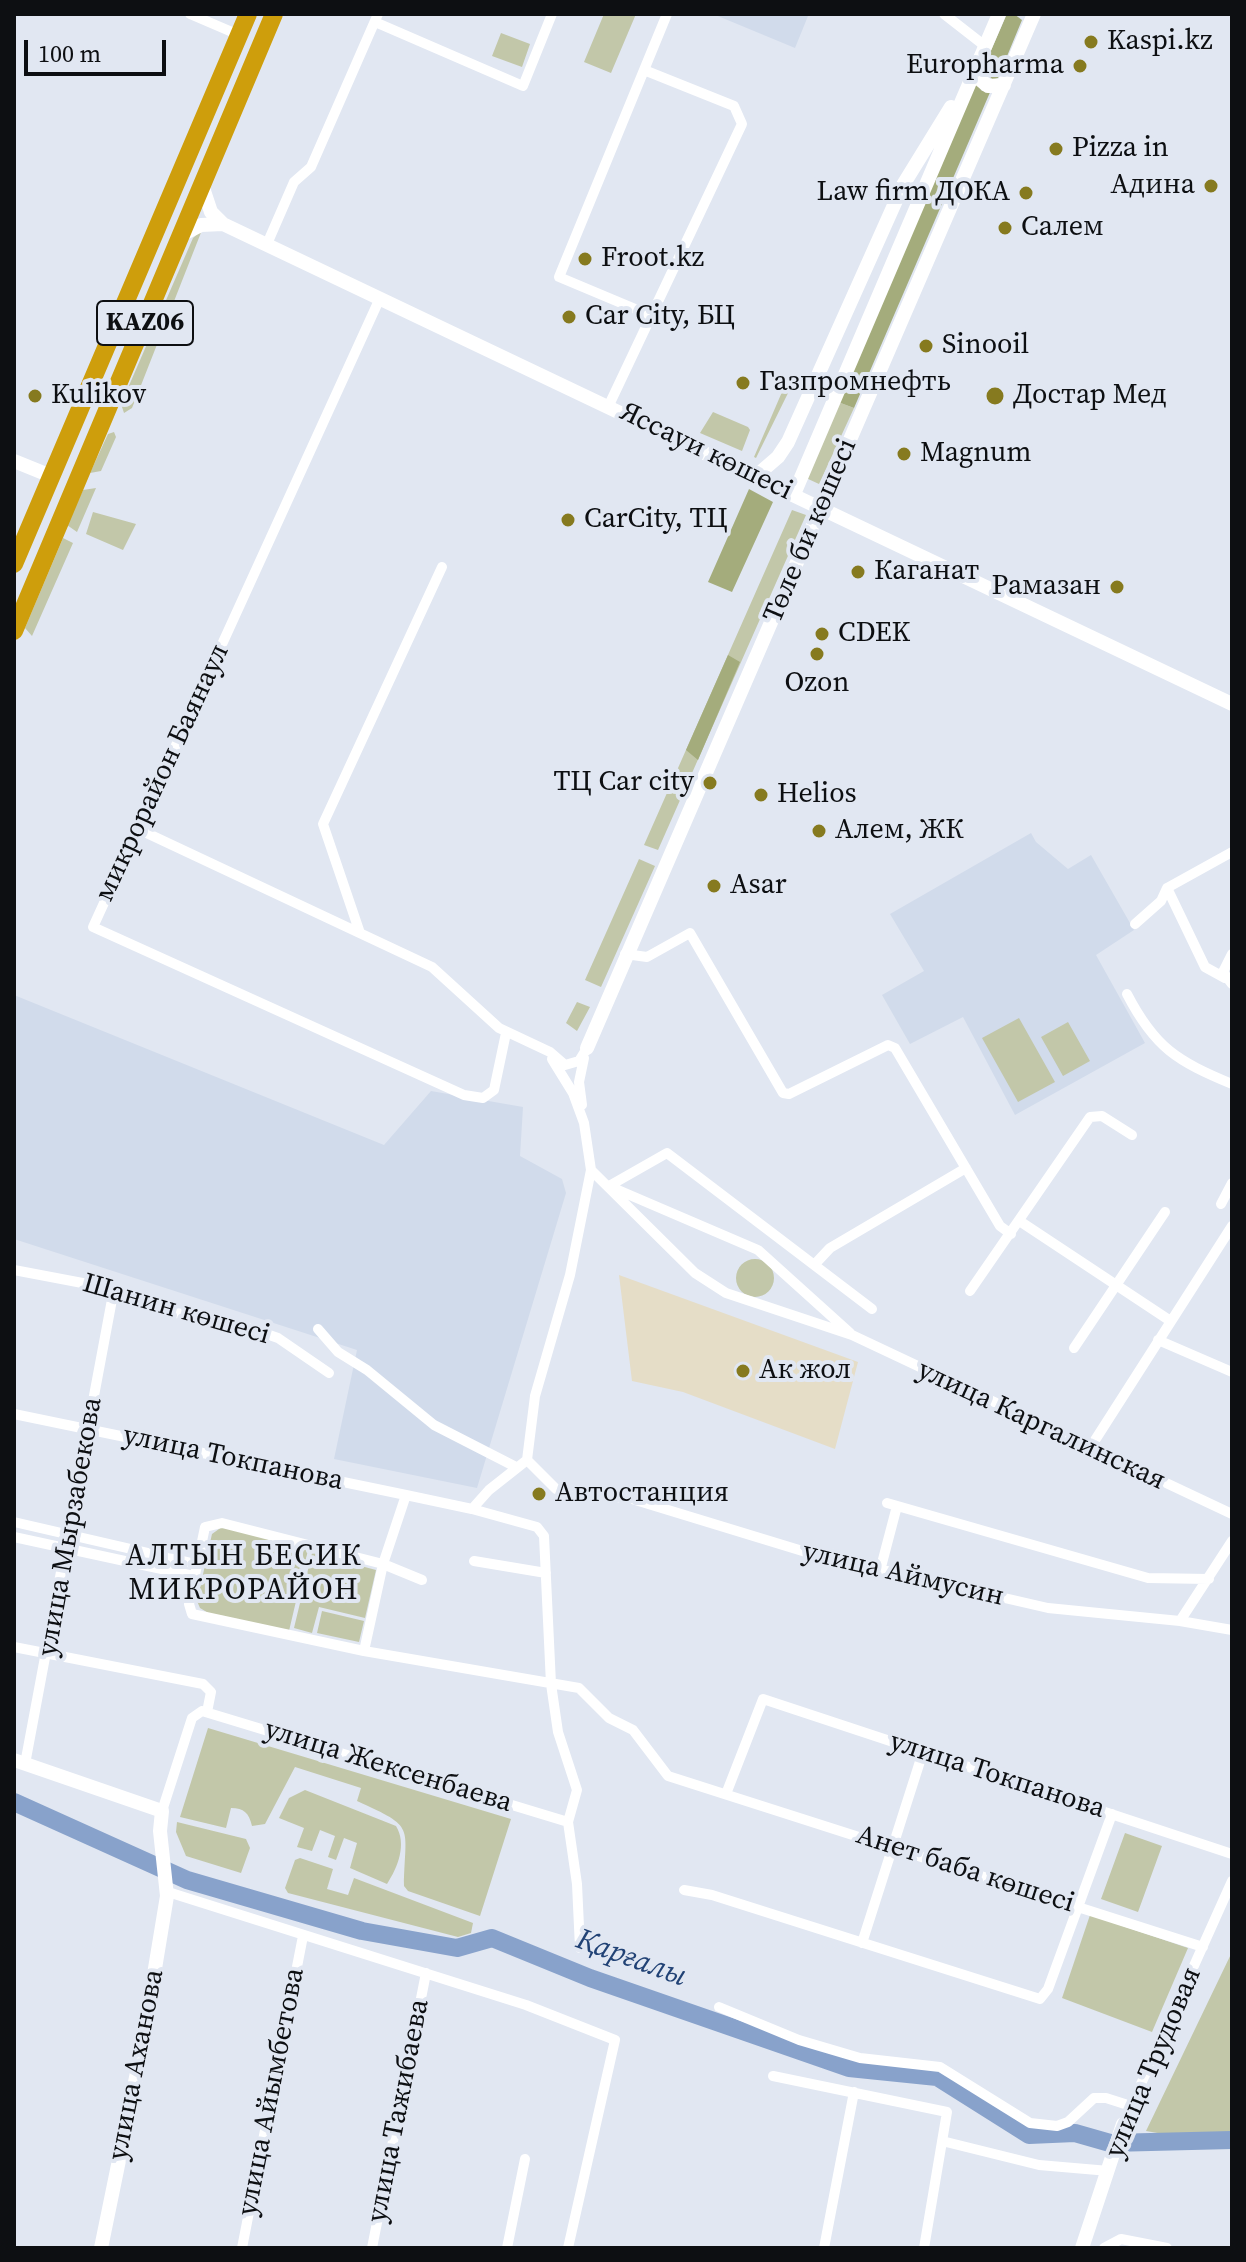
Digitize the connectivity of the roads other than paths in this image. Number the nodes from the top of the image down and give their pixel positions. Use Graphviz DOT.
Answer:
graph roads {
  1 [pos="190,14"];
  2 [pos="248,14"];
  3 [pos="274,14"];
  4 [pos="552,14"];
  5 [pos="667,14"];
  6 [pos="944,14"];
  7 [pos="999,14"];
  8 [pos="1031,16"];
  9 [pos="376,18"];
  10 [pos="239,35"];
  11 [pos="985,46"];
  12 [pos="644,70"];
  13 [pos="975,70"];
  14 [pos="1004,85"];
  15 [pos="202,185"];
  16 [pos="223,224"];
  17 [pos="181,235"];
  18 [pos="267,244"];
  19 [pos="380,298"];
  20 [pos="652,316"];
  21 [pos="609,405"];
  22 [pos="14,461"];
  23 [pos="51,476"];
  24 [pos="756,476"];
  25 [pos="794,494"];
  26 [pos="822,507"];
  27 [pos="14,564"];
  28 [pos="442,567"];
  29 [pos="14,631"];
  30 [pos="1232,704"];
  31 [pos="138,829"];
  32 [pos="1232,852"];
  33 [pos="1167,888"];
  34 [pos="1135,924"];
  35 [pos="360,933"];
  36 [pos="625,954"];
  37 [pos="1232,954"];
  38 [pos="1228,981"];
  39 [pos="1127,994"];
  40 [pos="506,1033"];
  41 [pos="587,1048"];
  42 [pos="550,1052"];
  43 [pos="1232,1084"];
  44 [pos="584,1123"];
  45 [pos="1132,1135"];
  46 [pos="966,1168"];
  47 [pos="591,1170"];
  48 [pos="1232,1183"];
  49 [pos="609,1186"];
  50 [pos="1221,1204"];
  51 [pos="1165,1212"];
  52 [pos="1021,1222"];
  53 [pos="1232,1226"];
  54 [pos="1011,1234"];
  55 [pos="815,1264"];
  56 [pos="14,1270"];
  57 [pos="1116,1284"];
  58 [pos="114,1289"];
  59 [pos="970,1291"];
  60 [pos="872,1309"];
  61 [pos="1169,1320"];
  62 [pos="318,1329"];
  63 [pos="852,1335"];
  64 [pos="1158,1340"];
  65 [pos="1074,1348"];
  66 [pos="1232,1372"];
  67 [pos="329,1373"];
  68 [pos="14,1414"];
  69 [pos="89,1429"];
  70 [pos="1090,1448"];
  71 [pos="527,1460"];
  72 [pos="516,1467"];
  73 [pos="404,1499"];
  74 [pos="472,1509"];
  75 [pos="1232,1514"];
  76 [pos="14,1522"];
  77 [pos="69,1535"];
  78 [pos="14,1537"];
  79 [pos="1232,1541"];
  80 [pos="66,1548"];
  81 [pos="474,1561"];
  82 [pos="196,1564"];
  83 [pos="383,1564"];
  84 [pos="881,1567"];
  85 [pos="546,1573"];
  86 [pos="194,1576"];
  87 [pos="1209,1579"];
  88 [pos="422,1580"];
  89 [pos="1180,1621"];
  90 [pos="1232,1630"];
  91 [pos="14,1647"];
  92 [pos="365,1647"];
  93 [pos="48,1654"];
  94 [pos="551,1684"];
  95 [pos="207,1712"];
  96 [pos="923,1752"];
  97 [pos="19,1762"];
  98 [pos="726,1794"];
  99 [pos="162,1811"];
  100 [pos="1112,1814"];
  101 [pos="568,1822"];
  102 [pos="894,1848"];
  103 [pos="1232,1854"];
  104 [pos="1232,1881"];
  105 [pos="167,1887"];
  106 [pos="684,1890"];
  107 [pos="1079,1907"];
  108 [pos="303,1936"];
  109 [pos="862,1943"];
  110 [pos="1203,1947"];
  111 [pos="580,1948"];
  112 [pos="426,1973"];
  113 [pos="719,2007"];
  114 [pos="773,2076"];
  115 [pos="854,2092"];
  116 [pos="1131,2106"];
  117 [pos="1123,2124"];
  118 [pos="942,2141"];
  119 [pos="525,2159"];
  120 [pos="1109,2171"];
  121 [pos="101,2248"];
  122 [pos="242,2248"];
  123 [pos="372,2248"];
  124 [pos="507,2248"];
  125 [pos="568,2248"];
  126 [pos="824,2248"];
  127 [pos="924,2248"];
  128 [pos="1082,2248"];
  129 [pos="1104,2248"];
  130 [pos="1167,2248"];
  1 -- 10 [label="street"];
  2 -- 10 [label="highway, KАZ06"];
  3 -- 15 [label="highway, KАZ06"];
  4 -- 9 [label="street"];
  5 -- 12 [label="street"];
  6 -- 11 [label="street"];
  7 -- 11 [label="main road, Төле би көшесі"];
  8 -- 14 [label="main road, Төле би көшесі"];
  9 -- 18 [label="street"];
  10 -- 23 [label="highway, KАZ06"];
  11 -- 13 [label="main road, Төле би көшесі"];
  12 -- 20 [label="street"];
  12 -- 20 [label="street"];
  13 -- 14 [label="main road"];
  13 -- 24 [label="main road"];
  13 -- 25 [label="main road, Төле би көшесі"];
  14 -- 26 [label="main road, Төле би көшесі"];
  15 -- 16 [label="main road"];
  15 -- 17 [label="highway, KАZ06"];
  16 -- 17 [label="main road"];
  16 -- 18 [label="main road, Яссауи көшесі"];
  17 -- 29 [label="highway, KАZ06"];
  18 -- 19 [label="main road, Яссауи көшесі"];
  19 -- 21 [label="main road, Яссауи көшесі"];
  19 -- 31 [label="street, микрорайон Баянаул"];
  20 -- 21 [label="street"];
  21 -- 24 [label="main road, Яссауи көшесі"];
  22 -- 23 [label="main road"];
  23 -- 27 [label="highway, KАZ06"];
  24 -- 25 [label="main road, Яссауи көшесі"];
  25 -- 26 [label="main road, Яссауи көшесі"];
  26 -- 30 [label="main road, Яссауи көшесі"];
  26 -- 36 [label="main road, Төле би көшесі"];
  28 -- 35 [label="street"];
  31 -- 35 [label="street"];
  31 -- 40 [label="street, микрорайон Баянаул"];
  32 -- 33 [label="street"];
  33 -- 34 [label="street"];
  33 -- 38 [label="street"];
  35 -- 40 [label="street"];
  36 -- 41 [label="main road, Төле би көшесі"];
  36 -- 46 [label="street"];
  37 -- 38 [label="street"];
  39 -- 43 [label="street"];
  40 -- 42 [label="street"];
  41 -- 42 [label="street"];
  41 -- 44 [label="street"];
  42 -- 44 [label="street"];
  44 -- 47 [label="street"];
  45 -- 52 [label="street"];
  46 -- 54 [label="street"];
  46 -- 55 [label="street"];
  47 -- 49 [label="street"];
  47 -- 71 [label="street"];
  48 -- 50 [label="street"];
  49 -- 55 [label="street"];
  49 -- 63 [label="street"];
  49 -- 63 [label="street"];
  51 -- 57 [label="street"];
  52 -- 54 [label="street"];
  52 -- 57 [label="street"];
  53 -- 61 [label="street"];
  54 -- 59 [label="street"];
  55 -- 60 [label="street"];
  56 -- 58 [label="street, Шанин көшесі"];
  57 -- 61 [label="street"];
  57 -- 65 [label="street"];
  58 -- 67 [label="street, Шанин көшесі"];
  58 -- 69 [label="street, улица Мырзабекова"];
  61 -- 64 [label="street"];
  62 -- 72 [label="street"];
  63 -- 70 [label="street, улица Каргалинская"];
  64 -- 66 [label="street"];
  64 -- 70 [label="street"];
  68 -- 69 [label="street, улица Токпанова"];
  69 -- 73 [label="street, улица Токпанова"];
  69 -- 77 [label="street, улица Мырзабекова"];
  70 -- 75 [label="street, улица Каргалинская"];
  71 -- 72 [label="street"];
  71 -- 84 [label="street, улица Аймусин"];
  72 -- 74 [label="street"];
  73 -- 74 [label="street, улица Токпанова"];
  73 -- 83 [label="street"];
  74 -- 85 [label="street, улица Токпанова"];
  76 -- 77 [label="street"];
  77 -- 80 [label="street, улица Мырзабекова"];
  77 -- 82 [label="street"];
  78 -- 80 [label="street"];
  79 -- 87 [label="street"];
  80 -- 86 [label="street"];
  80 -- 93 [label="street, улица Мырзабекова"];
  81 -- 85 [label="street"];
  82 -- 83 [label="street"];
  82 -- 86 [label="street"];
  83 -- 88 [label="street"];
  83 -- 92 [label="street"];
  84 -- 87 [label="street"];
  84 -- 89 [label="street, улица Аймусин"];
  85 -- 94 [label="street"];
  86 -- 92 [label="street, Анет баба көшесі"];
  87 -- 89 [label="street"];
  89 -- 90 [label="street, улица Аймусин"];
  91 -- 93 [label="street"];
  92 -- 94 [label="street, Анет баба көшесі"];
  93 -- 95 [label="street"];
  93 -- 97 [label="street, улица Мырзабекова"];
  94 -- 98 [label="street, Анет баба көшесі"];
  94 -- 101 [label="street"];
  95 -- 99 [label="street"];
  95 -- 101 [label="street, улица Жексенбаева"];
  96 -- 98 [label="street, улица Токпанова"];
  96 -- 100 [label="street, улица Токпанова"];
  96 -- 102 [label="street"];
  97 -- 99 [label="main road"];
  98 -- 102 [label="street, Анет баба көшесі"];
  99 -- 105 [label="main road"];
  100 -- 103 [label="street, улица Токпанова"];
  100 -- 107 [label="street"];
  101 -- 111 [label="street"];
  102 -- 107 [label="street, Анет баба көшесі"];
  102 -- 109 [label="street"];
  104 -- 110 [label="street, улица Трудовая"];
  105 -- 108 [label="street"];
  105 -- 121 [label="main road, улица Аханова"];
  106 -- 109 [label="street"];
  107 -- 109 [label="street"];
  107 -- 110 [label="street, Анет баба көшесі"];
  108 -- 112 [label="street"];
  108 -- 122 [label="street, улица Айымбетова"];
  110 -- 116 [label="street, улица Трудовая"];
  112 -- 123 [label="street, улица Тажибаева"];
  112 -- 125 [label="street"];
  113 -- 116 [label="street"];
  114 -- 115 [label="street"];
  115 -- 118 [label="street"];
  115 -- 126 [label="street"];
  116 -- 117 [label="street, улица Трудовая"];
  117 -- 120 [label="main road, улица Трудовая"];
  118 -- 120 [label="street"];
  118 -- 127 [label="street"];
  119 -- 124 [label="street"];
  120 -- 128 [label="main road, улица Трудовая"];
  129 -- 130 [label="street"];
}
